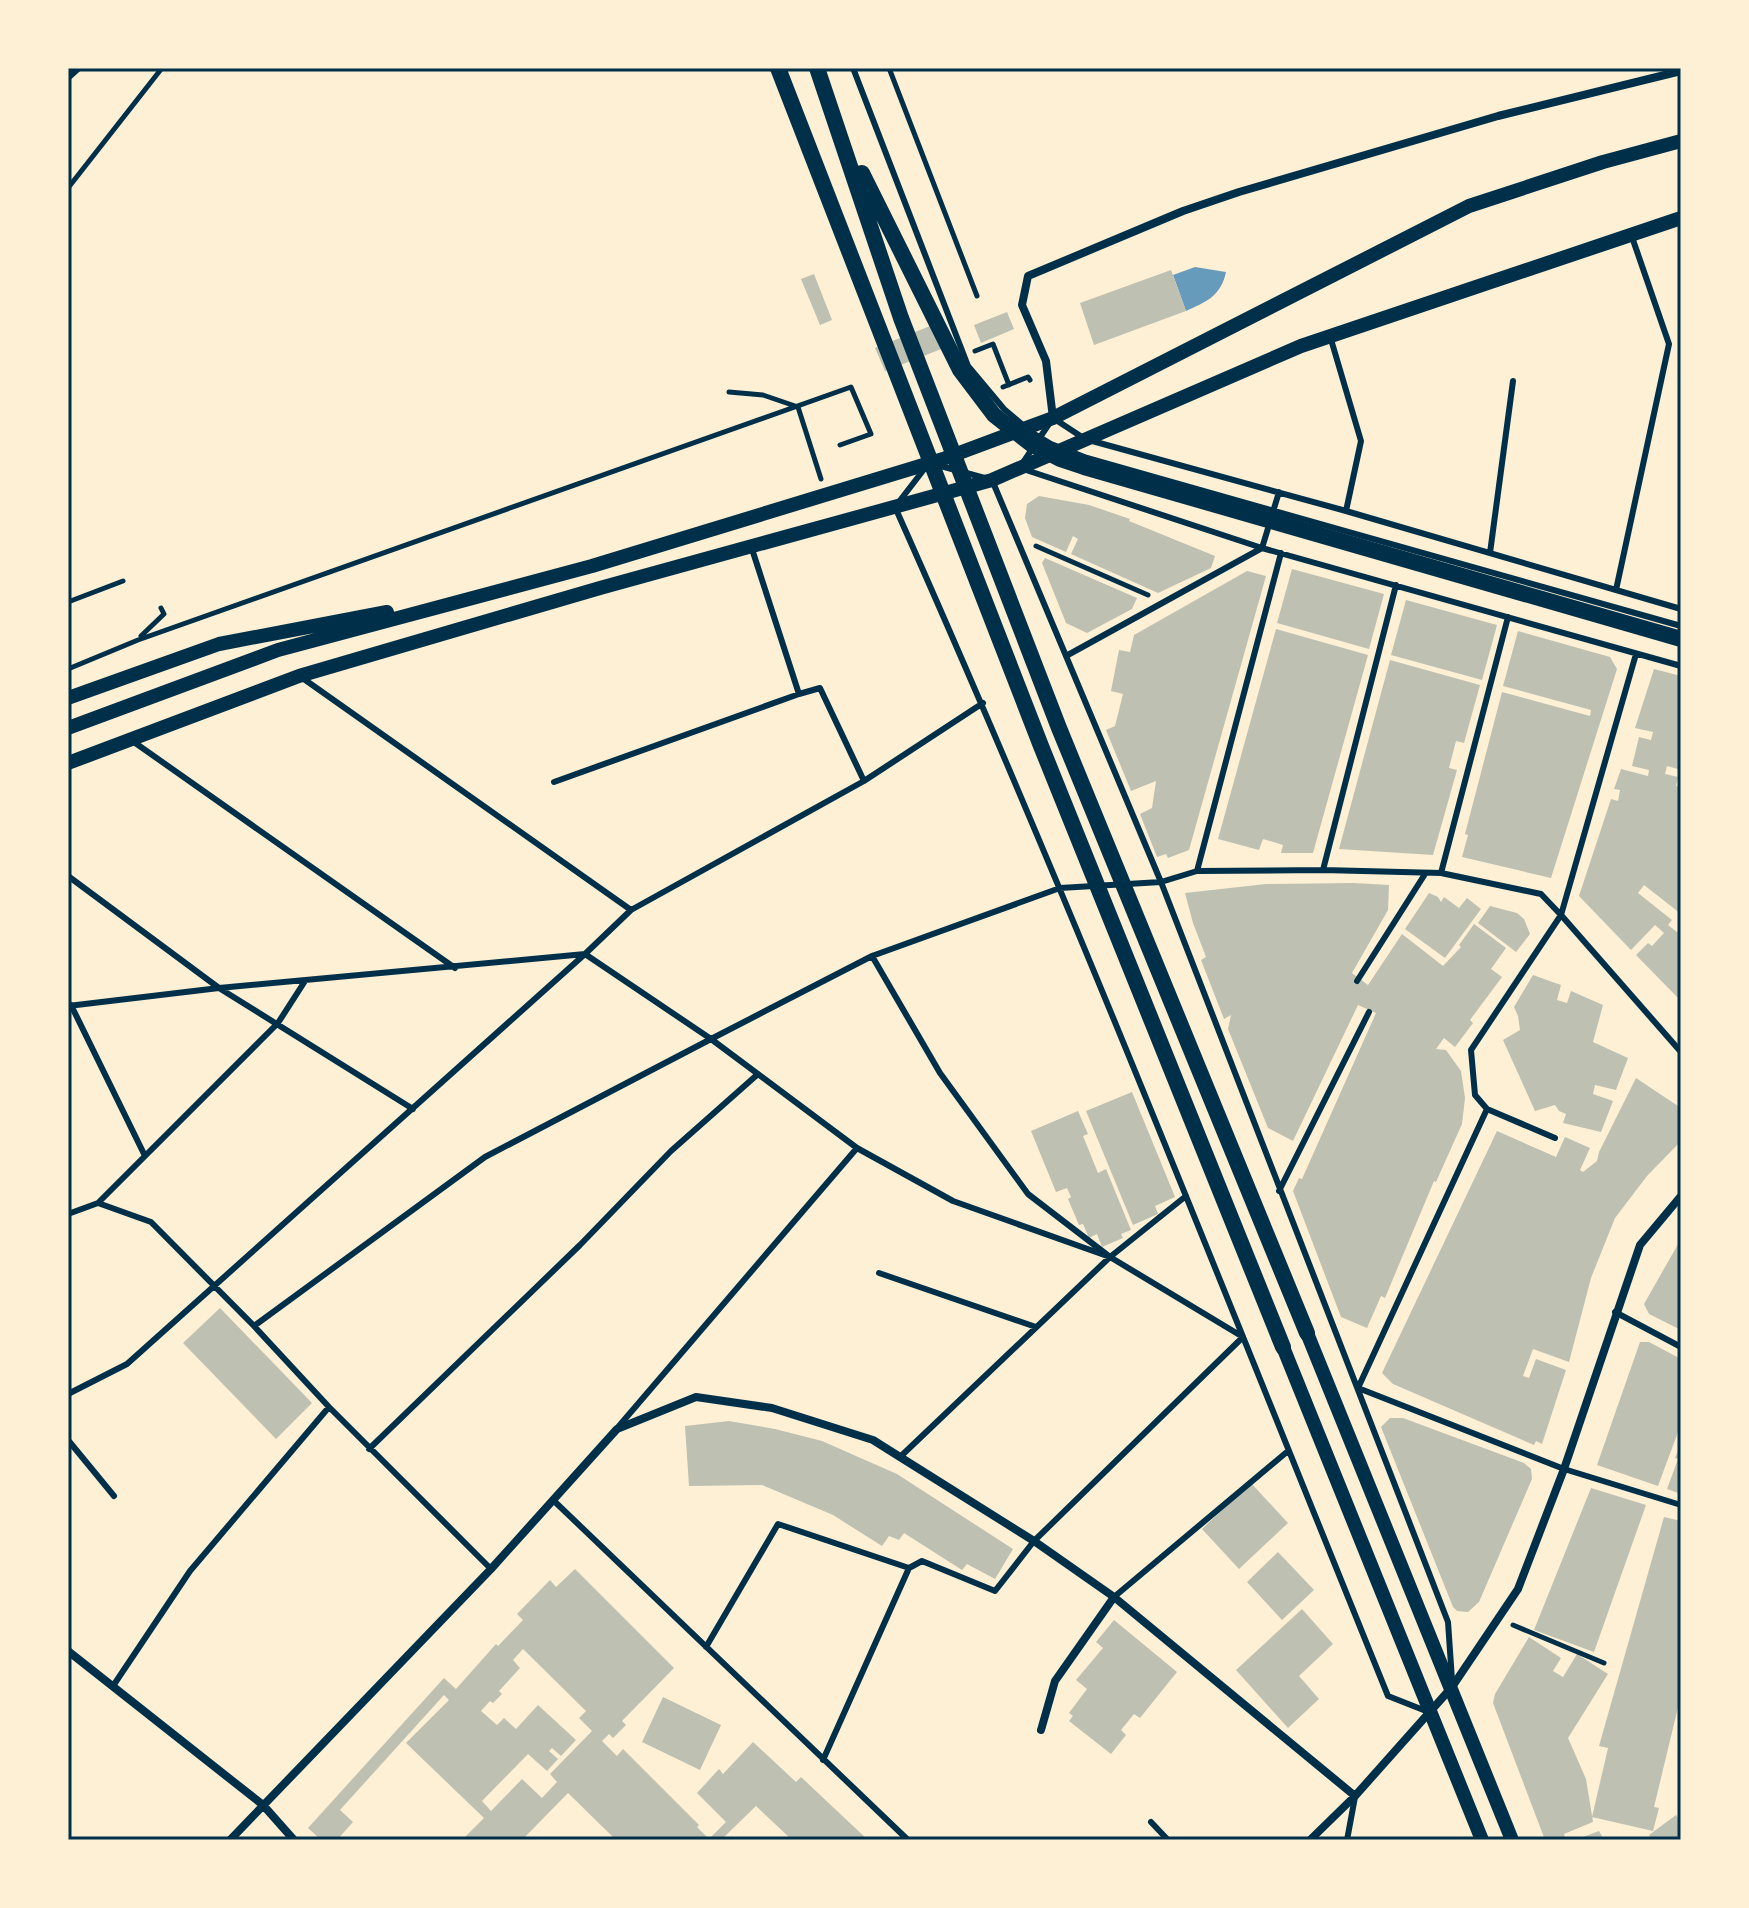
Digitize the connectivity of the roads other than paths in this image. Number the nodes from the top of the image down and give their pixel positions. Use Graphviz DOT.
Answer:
graph roads {
  1 [pos="79,68"];
  2 [pos="778,68"];
  3 [pos="817,68"];
  4 [pos="853,68"];
  5 [pos="1681,71"];
  6 [pos="68,78"];
  7 [pos="838,124"];
  8 [pos="1681,141"];
  9 [pos="1681,218"];
  10 [pos="1631,233"];
  11 [pos="1330,336"];
  12 [pos="1513,381"];
  13 [pos="1053,418"];
  14 [pos="1085,439"];
  15 [pos="929,463"];
  16 [pos="1020,468"];
  17 [pos="992,480"];
  18 [pos="1279,492"];
  19 [pos="895,507"];
  20 [pos="1346,511"];
  21 [pos="751,546"];
  22 [pos="1262,548"];
  23 [pos="1281,553"];
  24 [pos="1490,553"];
  25 [pos="1396,585"];
  26 [pos="1616,590"];
  27 [pos="448,605"];
  28 [pos="1681,609"];
  29 [pos="1508,617"];
  30 [pos="1681,626"];
  31 [pos="1681,639"];
  32 [pos="1636,654"];
  33 [pos="1066,656"];
  34 [pos="1681,666"];
  35 [pos="299,676"];
  36 [pos="799,694"];
  37 [pos="68,698"];
  38 [pos="983,703"];
  39 [pos="68,728"];
  40 [pos="130,739"];
  41 [pos="68,763"];
  42 [pos="864,781"];
  43 [pos="554,782"];
  44 [pos="1323,870"];
  45 [pos="1197,871"];
  46 [pos="1441,873"];
  47 [pos="1425,874"];
  48 [pos="68,876"];
  49 [pos="1161,882"];
  50 [pos="1060,888"];
  51 [pos="631,910"];
  52 [pos="1561,915"];
  53 [pos="585,954"];
  54 [pos="872,956"];
  55 [pos="455,968"];
  56 [pos="306,981"];
  57 [pos="1357,981"];
  58 [pos="219,988"];
  59 [pos="70,1006"];
  60 [pos="1369,1012"];
  61 [pos="278,1023"];
  62 [pos="711,1039"];
  63 [pos="1681,1052"];
  64 [pos="758,1074"];
  65 [pos="413,1109"];
  66 [pos="1487,1109"];
  67 [pos="1555,1138"];
  68 [pos="857,1148"];
  69 [pos="145,1156"];
  70 [pos="1279,1191"];
  71 [pos="1186,1196"];
  72 [pos="1681,1196"];
  73 [pos="98,1203"];
  74 [pos="68,1214"];
  75 [pos="1110,1257"];
  76 [pos="879,1273"];
  77 [pos="215,1286"];
  78 [pos="1615,1312"];
  79 [pos="254,1326"];
  80 [pos="1036,1327"];
  81 [pos="1307,1333"];
  82 [pos="1243,1337"];
  83 [pos="1283,1347"];
  84 [pos="1681,1347"];
  85 [pos="1358,1388"];
  86 [pos="68,1394"];
  87 [pos="329,1407"];
  88 [pos="617,1429"];
  89 [pos="68,1440"];
  90 [pos="369,1449"];
  91 [pos="1288,1451"];
  92 [pos="900,1457"];
  93 [pos="1564,1469"];
  94 [pos="114,1496"];
  95 [pos="553,1500"];
  96 [pos="1681,1505"];
  97 [pos="1034,1541"];
  98 [pos="909,1568"];
  99 [pos="491,1569"];
  100 [pos="1114,1597"];
  101 [pos="706,1647"];
  102 [pos="68,1651"];
  103 [pos="113,1686"];
  104 [pos="1452,1687"];
  105 [pos="1430,1712"];
  106 [pos="1041,1730"];
  107 [pos="823,1760"];
  108 [pos="1355,1796"];
  109 [pos="263,1805"];
  110 [pos="1151,1822"];
  111 [pos="230,1840"];
  112 [pos="294,1840"];
  113 [pos="908,1840"];
  114 [pos="1168,1840"];
  115 [pos="1310,1840"];
  116 [pos="1347,1840"];
  117 [pos="1482,1840"];
  118 [pos="1512,1840"];
  1 -- 6 [label="lane"];
  2 -- 83 [label="main road"];
  3 -- 7 [label="main road"];
  4 -- 30 [label="lane"];
  5 -- 13 [label="street"];
  7 -- 31 [label="main road"];
  7 -- 81 [label="main road"];
  8 -- 13 [label="street"];
  9 -- 10 [label="street"];
  10 -- 11 [label="street"];
  10 -- 26 [label="lane"];
  11 -- 14 [label="street"];
  11 -- 20 [label="lane"];
  12 -- 24 [label="lane"];
  13 -- 14 [label="lane"];
  13 -- 15 [label="street"];
  13 -- 16 [label="lane"];
  14 -- 16 [label="street"];
  14 -- 18 [label="lane"];
  15 -- 17 [label="lane"];
  15 -- 19 [label="lane"];
  15 -- 27 [label="street"];
  16 -- 17 [label="street"];
  16 -- 22 [label="lane"];
  17 -- 19 [label="street"];
  17 -- 33 [label="lane"];
  18 -- 20 [label="lane"];
  18 -- 22 [label="lane"];
  19 -- 21 [label="street"];
  19 -- 38 [label="lane"];
  20 -- 24 [label="lane"];
  21 -- 35 [label="street"];
  21 -- 36 [label="lane"];
  22 -- 23 [label="lane"];
  22 -- 33 [label="lane"];
  23 -- 25 [label="lane"];
  23 -- 45 [label="lane"];
  24 -- 26 [label="lane"];
  25 -- 29 [label="lane"];
  25 -- 44 [label="lane"];
  26 -- 28 [label="lane"];
  27 -- 37 [label="street"];
  27 -- 39 [label="street"];
  29 -- 32 [label="lane"];
  29 -- 46 [label="lane"];
  32 -- 34 [label="lane"];
  32 -- 52 [label="lane"];
  33 -- 49 [label="lane"];
  35 -- 40 [label="street"];
  35 -- 51 [label="lane"];
  36 -- 42 [label="lane"];
  36 -- 43 [label="lane"];
  38 -- 42 [label="lane"];
  38 -- 50 [label="lane"];
  40 -- 41 [label="street"];
  40 -- 55 [label="lane"];
  42 -- 51 [label="lane"];
  44 -- 45 [label="lane"];
  44 -- 47 [label="lane"];
  45 -- 49 [label="lane"];
  46 -- 47 [label="lane"];
  46 -- 52 [label="lane"];
  47 -- 57 [label="lane"];
  48 -- 58 [label="lane"];
  49 -- 50 [label="lane"];
  49 -- 70 [label="lane"];
  50 -- 54 [label="lane"];
  50 -- 71 [label="lane"];
  51 -- 53 [label="lane"];
  52 -- 63 [label="lane"];
  52 -- 66 [label="lane"];
  53 -- 55 [label="lane"];
  53 -- 62 [label="lane"];
  53 -- 65 [label="lane"];
  54 -- 62 [label="lane"];
  54 -- 75 [label="lane"];
  55 -- 56 [label="lane"];
  56 -- 58 [label="lane"];
  56 -- 61 [label="lane"];
  58 -- 59 [label="lane"];
  58 -- 61 [label="lane"];
  59 -- 69 [label="lane"];
  60 -- 70 [label="lane"];
  61 -- 65 [label="lane"];
  61 -- 69 [label="lane"];
  62 -- 64 [label="lane"];
  62 -- 79 [label="lane"];
  64 -- 68 [label="lane"];
  64 -- 90 [label="lane"];
  65 -- 77 [label="lane"];
  66 -- 67 [label="lane"];
  66 -- 85 [label="lane"];
  68 -- 75 [label="lane"];
  68 -- 88 [label="lane"];
  69 -- 73 [label="lane"];
  70 -- 85 [label="lane"];
  71 -- 75 [label="lane"];
  71 -- 82 [label="lane"];
  72 -- 78 [label="street"];
  73 -- 74 [label="lane"];
  73 -- 77 [label="lane"];
  75 -- 80 [label="lane"];
  75 -- 82 [label="lane"];
  76 -- 80 [label="lane"];
  77 -- 79 [label="lane"];
  77 -- 86 [label="lane"];
  78 -- 84 [label="lane"];
  78 -- 93 [label="street"];
  79 -- 87 [label="lane"];
  80 -- 92 [label="lane"];
  81 -- 104 [label="street"];
  82 -- 91 [label="lane"];
  82 -- 97 [label="lane"];
  83 -- 105 [label="street"];
  85 -- 93 [label="lane"];
  85 -- 104 [label="lane"];
  87 -- 90 [label="lane"];
  87 -- 103 [label="lane"];
  88 -- 92 [label="street"];
  88 -- 95 [label="street"];
  89 -- 94 [label="lane"];
  90 -- 99 [label="lane"];
  91 -- 100 [label="lane"];
  91 -- 105 [label="lane"];
  92 -- 97 [label="street"];
  93 -- 96 [label="lane"];
  93 -- 104 [label="street"];
  95 -- 99 [label="street"];
  95 -- 101 [label="lane"];
  97 -- 98 [label="lane"];
  97 -- 100 [label="street"];
  98 -- 101 [label="lane"];
  98 -- 107 [label="lane"];
  99 -- 109 [label="street"];
  100 -- 106 [label="street"];
  100 -- 108 [label="street"];
  101 -- 107 [label="lane"];
  102 -- 103 [label="street"];
  103 -- 109 [label="street"];
  104 -- 105 [label="street"];
  104 -- 118 [label="street"];
  105 -- 108 [label="street"];
  105 -- 117 [label="street"];
  107 -- 113 [label="lane"];
  108 -- 115 [label="street"];
  108 -- 116 [label="lane"];
  109 -- 111 [label="street"];
  109 -- 112 [label="street"];
  110 -- 114 [label="lane"];
}
